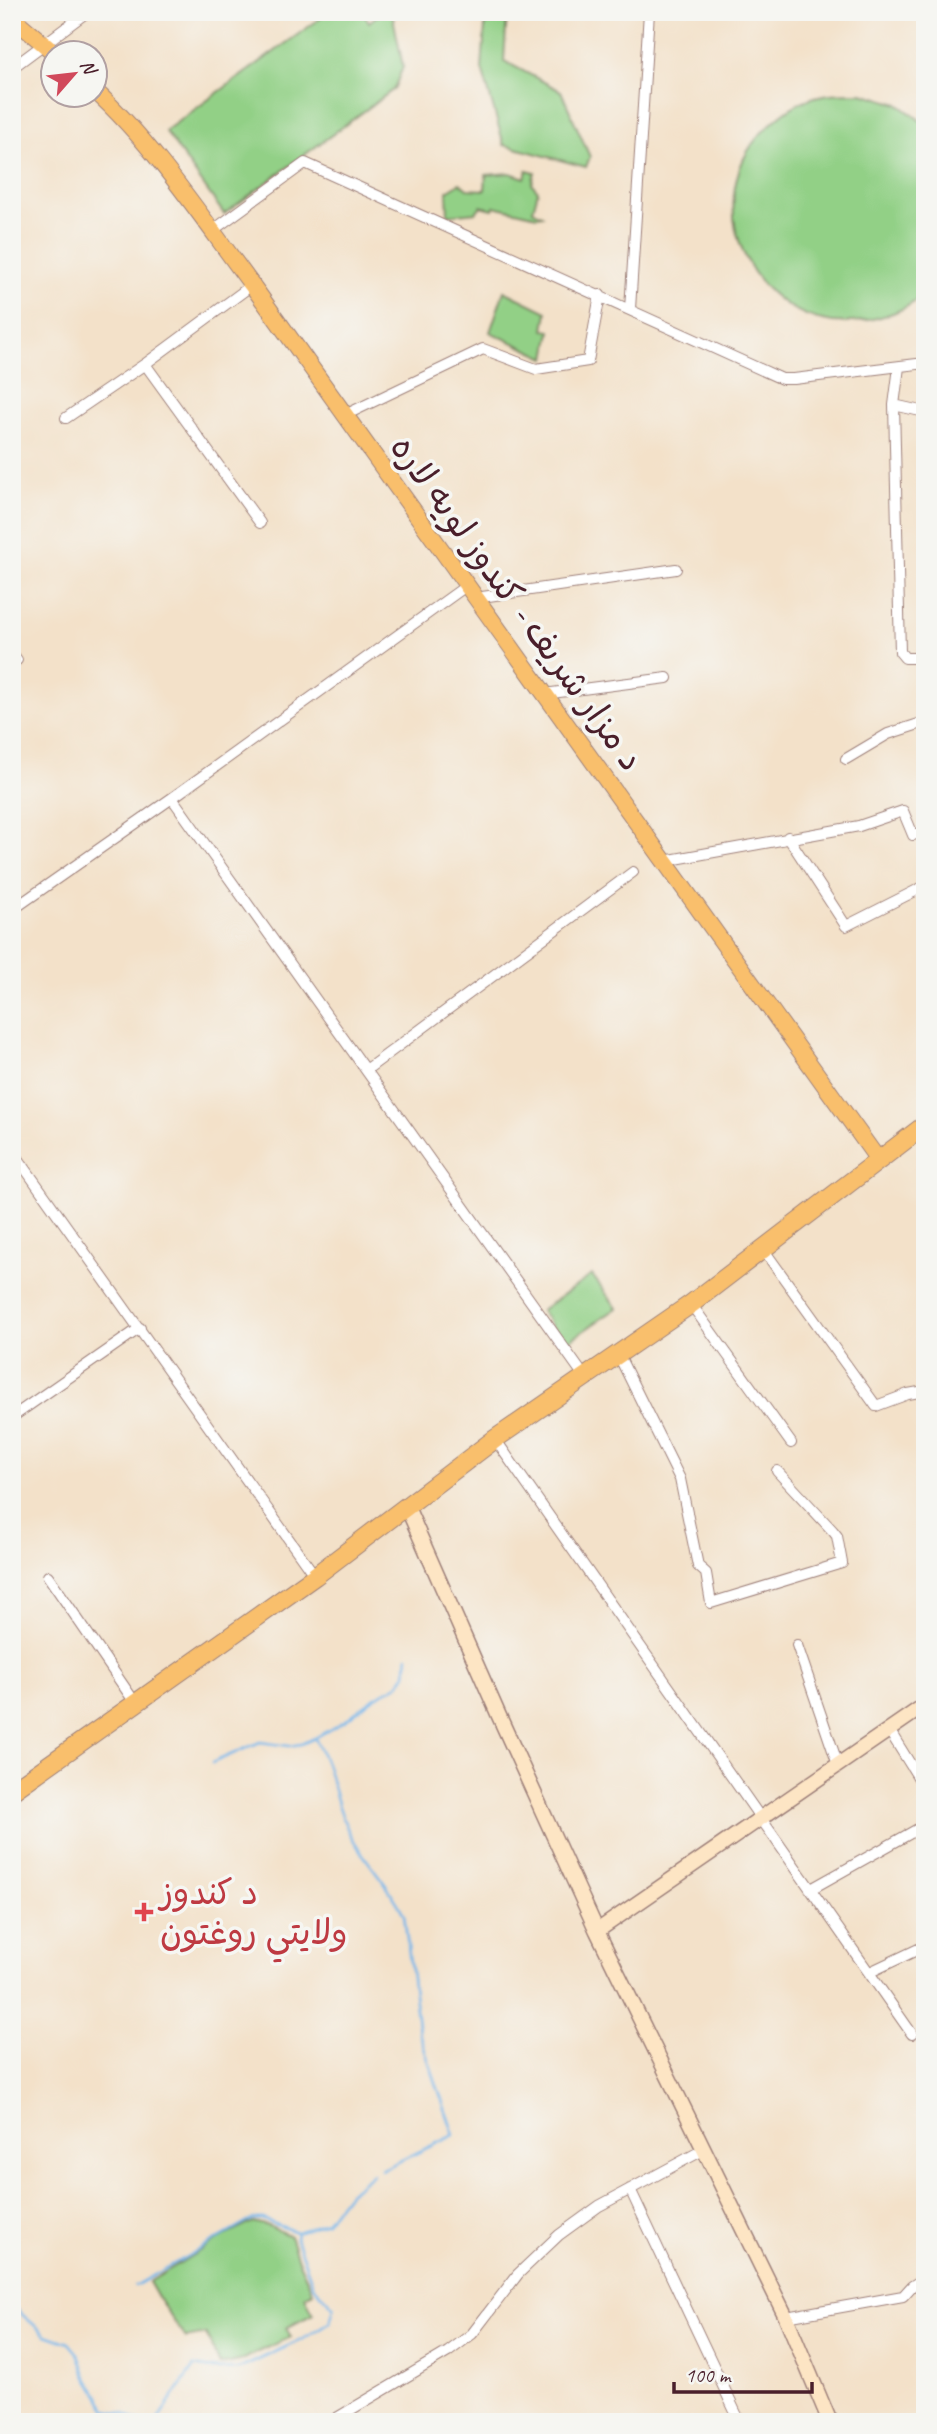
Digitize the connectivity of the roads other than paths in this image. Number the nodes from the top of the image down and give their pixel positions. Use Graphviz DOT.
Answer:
graph roads {
  1 [pos="87,12"];
  2 [pos="649,12"];
  3 [pos="12,17"];
  4 [pos="60,38"];
  5 [pos="38,39"];
  6 [pos="38,55"];
  7 [pos="12,68"];
  8 [pos="108,105"];
  9 [pos="212,231"];
  10 [pos="251,285"];
  11 [pos="600,295"];
  12 [pos="630,309"];
  13 [pos="925,363"];
  14 [pos="145,364"];
  15 [pos="899,367"];
  16 [pos="894,405"];
  17 [pos="925,412"];
  18 [pos="343,416"];
  19 [pos="66,418"];
  20 [pos="260,523"];
  21 [pos="676,569"];
  22 [pos="471,592"];
  23 [pos="925,659"];
  24 [pos="667,678"];
  25 [pos="544,694"];
  26 [pos="925,722"];
  27 [pos="846,759"];
  28 [pos="172,798"];
  29 [pos="925,832"];
  30 [pos="788,837"];
  31 [pos="664,861"];
  32 [pos="633,872"];
  33 [pos="925,886"];
  34 [pos="12,910"];
  35 [pos="366,1070"];
  36 [pos="925,1125"];
  37 [pos="12,1150"];
  38 [pos="879,1161"];
  39 [pos="764,1249"];
  40 [pos="691,1304"];
  41 [pos="140,1328"];
  42 [pos="618,1354"];
  43 [pos="584,1376"];
  44 [pos="925,1391"];
  45 [pos="12,1417"];
  46 [pos="495,1440"];
  47 [pos="791,1443"];
  48 [pos="776,1471"];
  49 [pos="407,1507"];
  50 [pos="48,1576"];
  51 [pos="315,1576"];
  52 [pos="797,1645"];
  53 [pos="136,1704"];
  54 [pos="925,1706"];
  55 [pos="889,1730"];
  56 [pos="838,1765"];
  57 [pos="925,1788"];
  58 [pos="12,1791"];
  59 [pos="760,1818"];
  60 [pos="925,1825"];
  61 [pos="811,1889"];
  62 [pos="597,1931"];
  63 [pos="925,1946"];
  64 [pos="870,1972"];
  65 [pos="912,2034"];
  66 [pos="704,2150"];
  67 [pos="631,2189"];
  68 [pos="925,2278"];
  69 [pos="786,2317"];
  70 [pos="330,2422"];
  71 [pos="740,2422"];
  72 [pos="830,2422"];
  1 -- 4 [label="street"];
  2 -- 12 [label="street"];
  3 -- 5 [label="main road"];
  6 -- 7 [label="street"];
  8 -- 9 [label="main road, د مزار شریف - کندوز لویه لاره"];
  9 -- 10 [label="main road, د مزار شریف - کندوز لویه لاره"];
  9 -- 11 [label="street"];
  10 -- 14 [label="street"];
  10 -- 18 [label="main road, د مزار شریف - کندوز لویه لاره"];
  11 -- 12 [label="street"];
  11 -- 18 [label="street"];
  12 -- 15 [label="street"];
  13 -- 15 [label="street"];
  14 -- 19 [label="street"];
  14 -- 20 [label="street"];
  15 -- 16 [label="street"];
  16 -- 17 [label="street"];
  16 -- 23 [label="street"];
  18 -- 22 [label="main road, د مزار شریف - کندوز لویه لاره"];
  21 -- 22 [label="street"];
  22 -- 25 [label="main road, د مزار شریف - کندوز لویه لاره"];
  22 -- 28 [label="street"];
  24 -- 25 [label="street"];
  25 -- 31 [label="main road, د مزار شریف - کندوز لویه لاره"];
  26 -- 27 [label="street"];
  28 -- 34 [label="street"];
  28 -- 35 [label="street"];
  29 -- 30 [label="street"];
  30 -- 31 [label="street"];
  30 -- 33 [label="street"];
  31 -- 38 [label="main road, د مزار شریف - کندوز لویه لاره"];
  32 -- 35 [label="street"];
  35 -- 43 [label="street"];
  36 -- 38 [label="highway"];
  37 -- 41 [label="street"];
  38 -- 39 [label="highway"];
  39 -- 40 [label="highway"];
  39 -- 44 [label="street"];
  40 -- 42 [label="highway"];
  40 -- 47 [label="street"];
  41 -- 45 [label="street"];
  41 -- 51 [label="street"];
  42 -- 43 [label="highway"];
  42 -- 48 [label="street"];
  43 -- 46 [label="highway"];
  46 -- 49 [label="highway"];
  46 -- 59 [label="street"];
  49 -- 51 [label="highway"];
  49 -- 62 [label="street"];
  50 -- 53 [label="street"];
  51 -- 53 [label="highway"];
  52 -- 56 [label="street"];
  53 -- 58 [label="highway"];
  54 -- 55 [label="street"];
  55 -- 56 [label="street"];
  55 -- 57 [label="street"];
  56 -- 59 [label="street"];
  59 -- 61 [label="street"];
  59 -- 62 [label="street"];
  60 -- 61 [label="street"];
  61 -- 64 [label="street"];
  62 -- 66 [label="street"];
  63 -- 64 [label="street"];
  64 -- 65 [label="street"];
  66 -- 67 [label="street"];
  66 -- 69 [label="street"];
  67 -- 70 [label="street"];
  67 -- 71 [label="street"];
  68 -- 69 [label="street"];
  69 -- 72 [label="street"];
}
